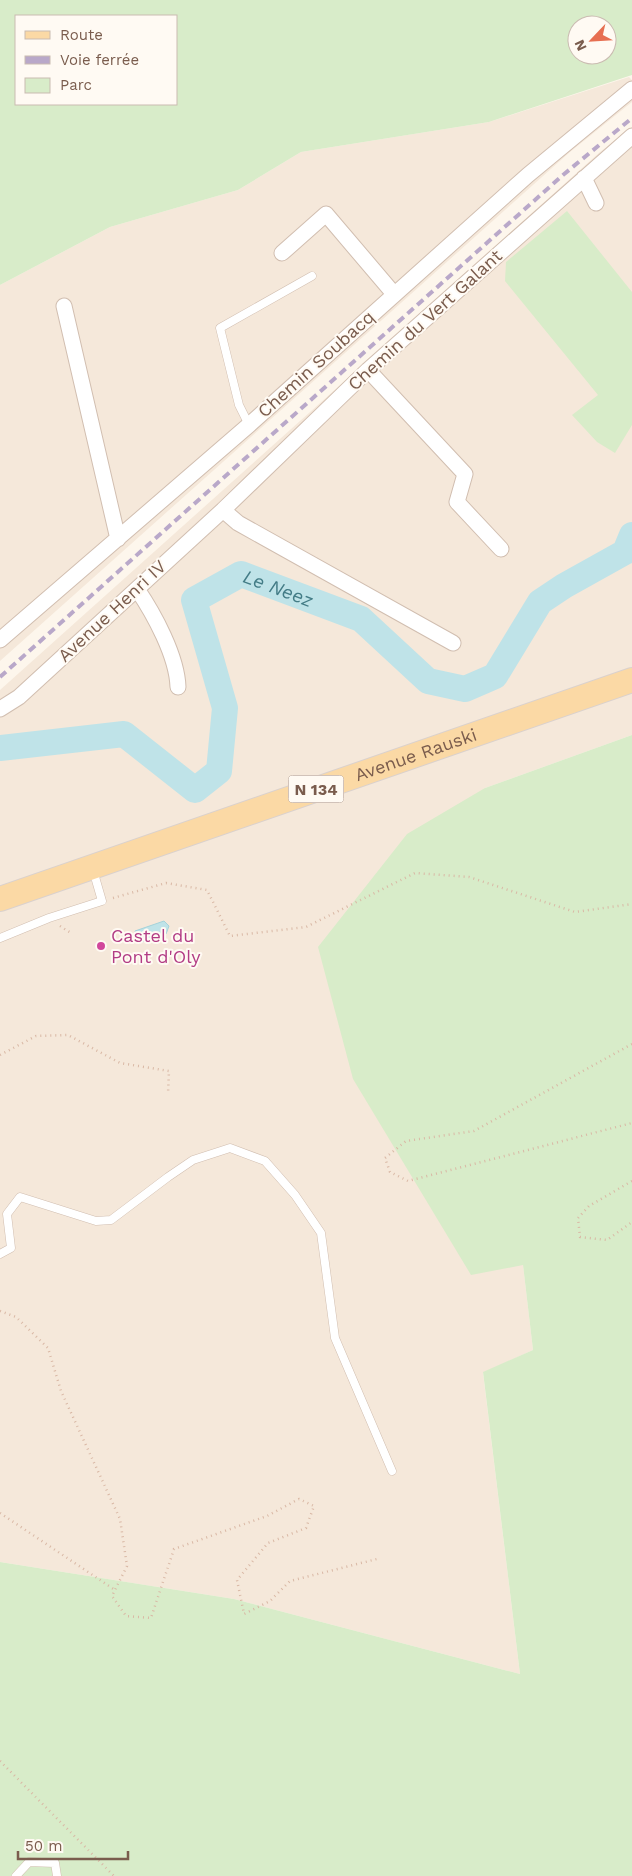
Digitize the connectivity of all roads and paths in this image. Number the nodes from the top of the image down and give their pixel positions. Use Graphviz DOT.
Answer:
graph roads {
  1 [pos="632,89"];
  2 [pos="632,136"];
  3 [pos="584,178"];
  4 [pos="596,203"];
  5 [pos="282,253"];
  6 [pos="312,276"];
  7 [pos="394,294"];
  8 [pos="64,306"];
  9 [pos="368,370"];
  10 [pos="249,425"];
  11 [pos="222,510"];
  12 [pos="118,539"];
  13 [pos="501,548"];
  14 [pos="137,589"];
  15 [pos="0,640"];
  16 [pos="453,643"];
  17 [pos="632,680"];
  18 [pos="178,686"];
  19 [pos="0,709"];
  20 [pos="92,867"];
  21 [pos="0,899"];
  22 [pos="102,901"];
  23 [pos="632,904"];
  24 [pos="0,938"];
  25 [pos="632,1044"];
  26 [pos="0,1055"];
  27 [pos="168,1094"];
  28 [pos="632,1123"];
  29 [pos="632,1181"];
  30 [pos="632,1222"];
  31 [pos="0,1254"];
  32 [pos="0,1310"];
  33 [pos="392,1471"];
  34 [pos="0,1513"];
  35 [pos="377,1559"];
  36 [pos="115,1590"];
  37 [pos="0,1761"];
  38 [pos="16,1876"];
  39 [pos="57,1876"];
  40 [pos="114,1876"];
  1 -- 7 [label="street, Chemin Soubacq"];
  2 -- 3 [label="street, Chemin du Vert Galant"];
  3 -- 4 [label="street"];
  3 -- 9 [label="street, Chemin du Vert Galant"];
  5 -- 7 [label="street"];
  6 -- 10 [label="lane"];
  7 -- 10 [label="street, Chemin Soubacq"];
  8 -- 12 [label="street"];
  9 -- 11 [label="street, Chemin du Vert Galant"];
  9 -- 13 [label="street"];
  10 -- 12 [label="street, Chemin Soubacq"];
  11 -- 14 [label="street, Avenue Henri IV"];
  11 -- 16 [label="street"];
  12 -- 15 [label="street, Chemin Soubacq"];
  14 -- 18 [label="street"];
  14 -- 19 [label="street, Avenue Henri IV"];
  17 -- 20 [label="main road, Avenue Rauski / N 134"];
  20 -- 21 [label="main road, Avenue Rauski / N 134"];
  20 -- 22 [label="lane"];
  22 -- 23 [label="path"];
  22 -- 24 [label="lane"];
  25 -- 28 [label="path"];
  26 -- 27 [label="path"];
  29 -- 30 [label="path"];
  31 -- 33 [label="lane"];
  32 -- 36 [label="path"];
  34 -- 36 [label="path"];
  35 -- 36 [label="path"];
  37 -- 40 [label="path"];
  38 -- 39 [label="lane"];
}
